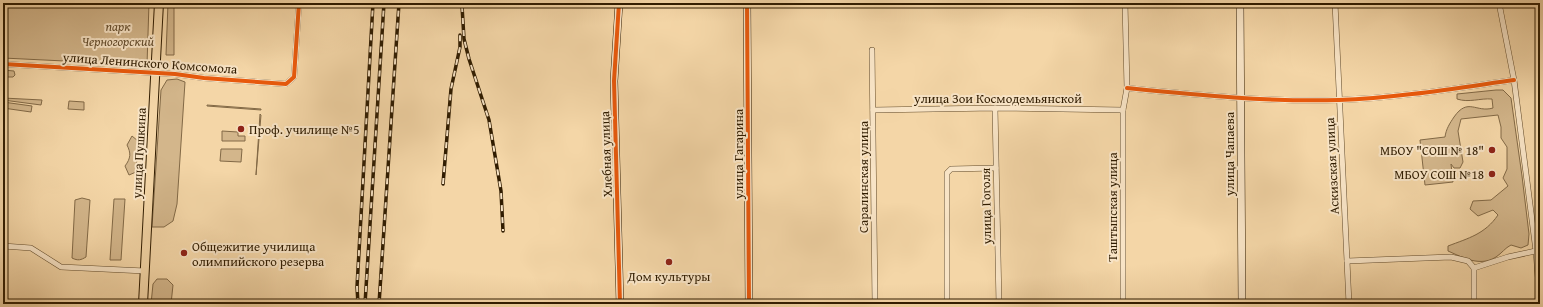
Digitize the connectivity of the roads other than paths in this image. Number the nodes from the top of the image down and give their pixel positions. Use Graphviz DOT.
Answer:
graph roads {
  1 [pos="159,3"];
  2 [pos="299,3"];
  3 [pos="619,3"];
  4 [pos="748,3"];
  5 [pos="1125,3"];
  6 [pos="1240,3"];
  7 [pos="1335,3"];
  8 [pos="1499,3"];
  9 [pos="872,50"];
  10 [pos="3,64"];
  11 [pos="156,73"];
  12 [pos="1514,80"];
  13 [pos="1127,88"];
  14 [pos="1240,98"];
  15 [pos="1340,100"];
  16 [pos="995,108"];
  17 [pos="873,110"];
  18 [pos="1123,110"];
  19 [pos="996,168"];
  20 [pos="3,246"];
  21 [pos="1538,250"];
  22 [pos="1347,261"];
  23 [pos="1474,268"];
  24 [pos="145,271"];
  25 [pos="143,304"];
  26 [pos="620,304"];
  27 [pos="750,304"];
  28 [pos="874,304"];
  29 [pos="947,304"];
  30 [pos="999,304"];
  31 [pos="1123,304"];
  32 [pos="1242,304"];
  33 [pos="1349,304"];
  34 [pos="1474,304"];
  35 [pos="1540,304"];
  1 -- 11 [label="main road, улица Пушкина"];
  2 -- 11 [label="street, улица Ленинского Комсомола"];
  3 -- 26 [label="street, Хлебная улица"];
  4 -- 27 [label="street, улица Гагарина"];
  5 -- 13 [label="street, Таштыпская улица"];
  6 -- 14 [label="street, улица Чапаева"];
  7 -- 15 [label="street, Аскизская улица"];
  8 -- 12 [label="street"];
  9 -- 17 [label="street, Саралинская улица"];
  10 -- 11 [label="street, улица Ленинского Комсомола"];
  11 -- 24 [label="main road, улица Пушкина"];
  12 -- 15 [label="street"];
  12 -- 21 [label="street"];
  13 -- 14 [label="street"];
  13 -- 18 [label="street, Таштыпская улица"];
  14 -- 15 [label="street"];
  14 -- 32 [label="street, улица Чапаева"];
  15 -- 22 [label="street, Аскизская улица"];
  16 -- 17 [label="street, улица Зои Космодемьянской"];
  16 -- 18 [label="street, улица Зои Космодемьянской"];
  16 -- 19 [label="street, улица Гоголя"];
  17 -- 28 [label="street, Саралинская улица"];
  18 -- 31 [label="street, Таштыпская улица"];
  19 -- 29 [label="street"];
  19 -- 30 [label="street, улица Гоголя"];
  20 -- 24 [label="street"];
  21 -- 23 [label="street"];
  21 -- 35 [label="street"];
  22 -- 23 [label="street"];
  22 -- 33 [label="street, Аскизская улица"];
  23 -- 34 [label="street"];
  24 -- 25 [label="main road, улица Пушкина"];
}
